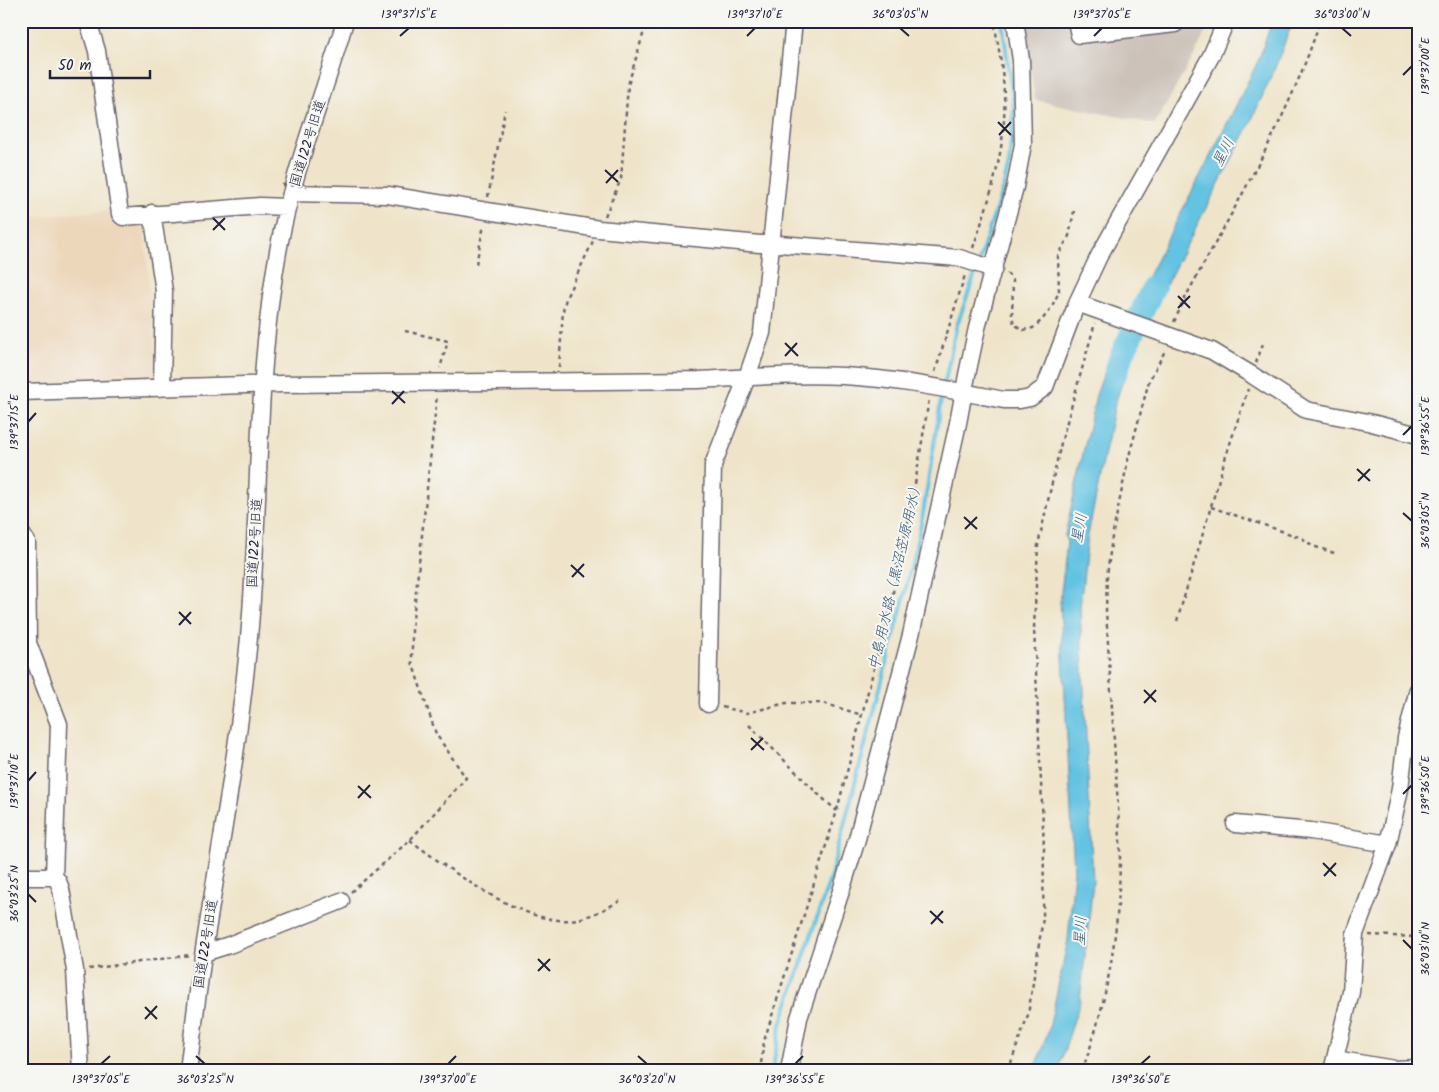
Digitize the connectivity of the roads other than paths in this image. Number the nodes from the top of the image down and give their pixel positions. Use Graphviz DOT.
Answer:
graph roads {
  1 [pos="88,21"];
  2 [pos="345,21"];
  3 [pos="794,21"];
  4 [pos="1015,21"];
  5 [pos="1076,21"];
  6 [pos="1177,21"];
  7 [pos="1226,21"];
  8 [pos="287,195"];
  9 [pos="152,213"];
  10 [pos="772,245"];
  11 [pos="982,267"];
  12 [pos="1077,303"];
  13 [pos="747,377"];
  14 [pos="262,385"];
  15 [pos="162,387"];
  16 [pos="21,392"];
  17 [pos="958,392"];
  18 [pos="1418,436"];
  19 [pos="21,533"];
  20 [pos="1418,689"];
  21 [pos="708,704"];
  22 [pos="1235,824"];
  23 [pos="1388,844"];
  24 [pos="21,877"];
  25 [pos="54,877"];
  26 [pos="341,901"];
  27 [pos="204,953"];
  28 [pos="1334,1065"];
  29 [pos="1418,1068"];
  30 [pos="81,1071"];
  31 [pos="188,1071"];
  32 [pos="790,1071"];
  1 -- 9 [label="street"];
  2 -- 8 [label="street, 国道122号旧道"];
  3 -- 10 [label="street"];
  4 -- 11 [label="street"];
  5 -- 6 [label="street"];
  7 -- 12 [label="street"];
  8 -- 9 [label="street"];
  8 -- 10 [label="street"];
  8 -- 14 [label="street, 国道122号旧道"];
  9 -- 15 [label="street"];
  10 -- 11 [label="street"];
  10 -- 13 [label="street"];
  11 -- 17 [label="street"];
  12 -- 17 [label="street"];
  12 -- 18 [label="street"];
  13 -- 14 [label="street"];
  13 -- 17 [label="street"];
  13 -- 21 [label="street"];
  14 -- 15 [label="street"];
  14 -- 27 [label="street, 国道122号旧道"];
  15 -- 16 [label="street"];
  17 -- 32 [label="street"];
  19 -- 25 [label="street"];
  20 -- 23 [label="street"];
  22 -- 23 [label="street"];
  23 -- 28 [label="street"];
  24 -- 25 [label="street"];
  25 -- 30 [label="street"];
  26 -- 27 [label="street"];
  27 -- 31 [label="street, 国道122号旧道"];
  28 -- 29 [label="street"];
}
